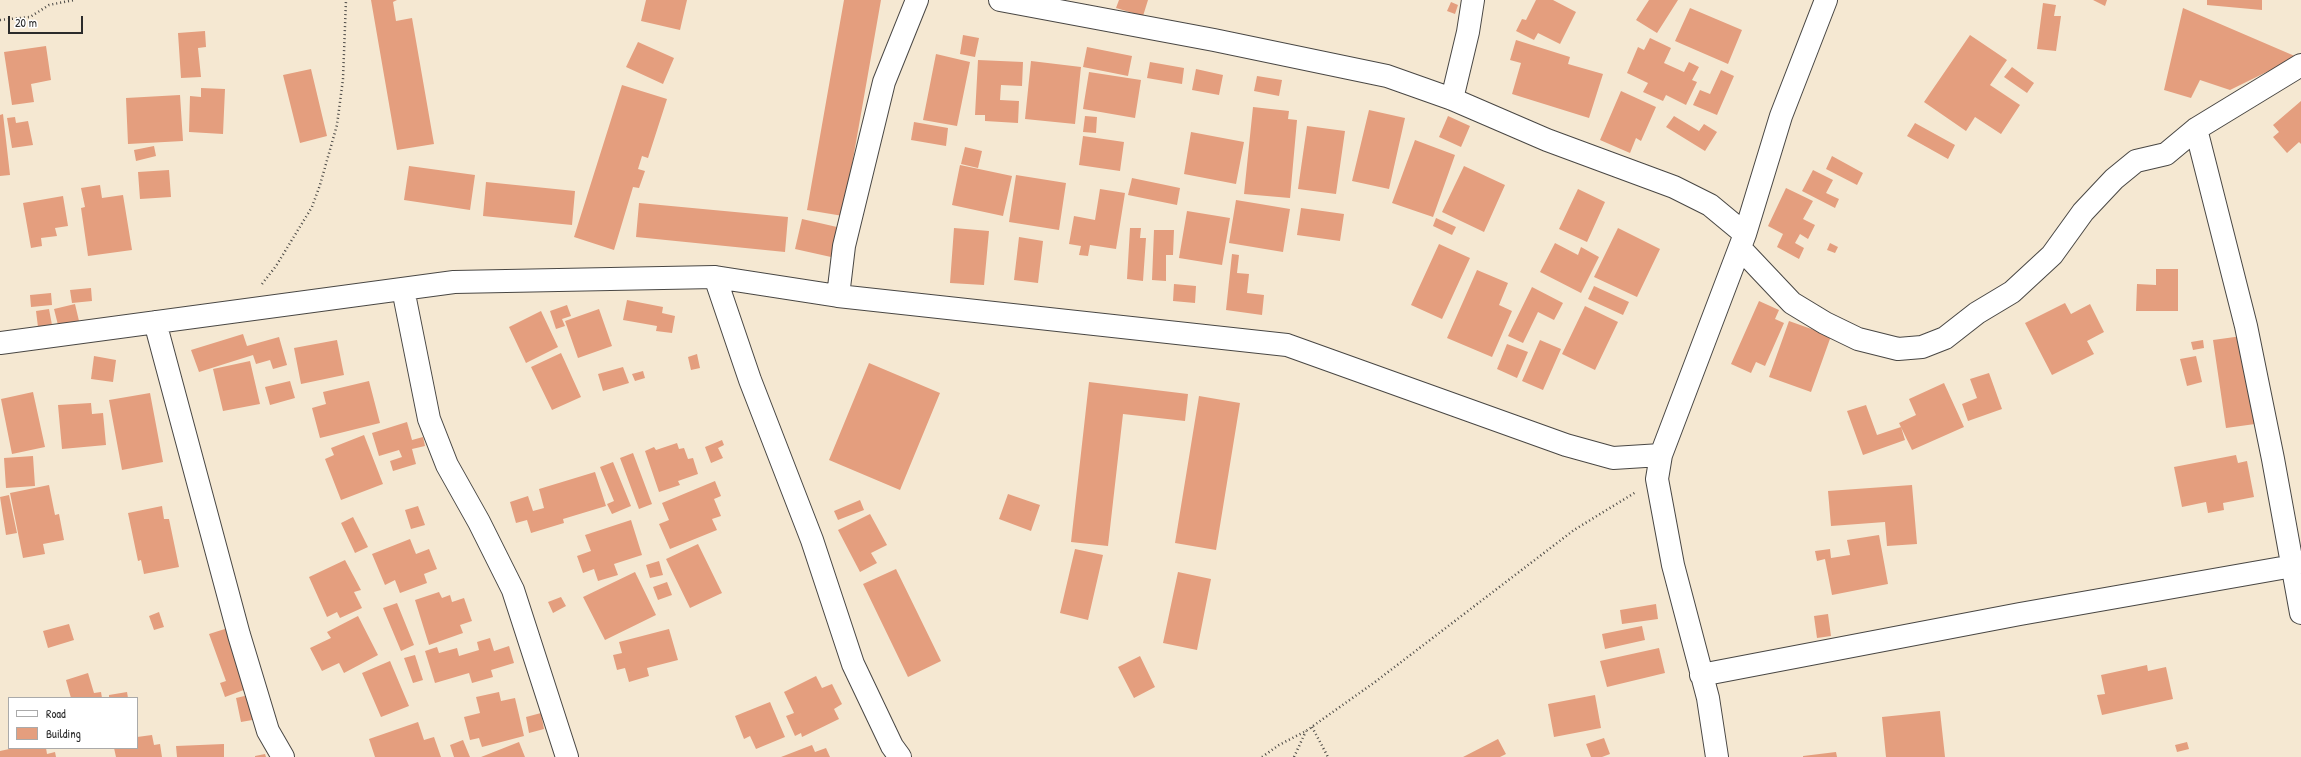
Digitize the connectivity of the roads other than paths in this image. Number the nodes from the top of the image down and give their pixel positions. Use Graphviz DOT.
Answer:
graph roads {
  1 [pos="917,0"];
  2 [pos="1000,0"];
  3 [pos="1473,0"];
  4 [pos="1826,0"];
  5 [pos="2301,65"];
  6 [pos="1452,99"];
  7 [pos="2196,129"];
  8 [pos="1742,240"];
  9 [pos="715,278"];
  10 [pos="403,289"];
  11 [pos="838,296"];
  12 [pos="155,322"];
  13 [pos="0,343"];
  14 [pos="1661,455"];
  15 [pos="2292,566"];
  16 [pos="2301,613"];
  17 [pos="1701,676"];
  18 [pos="283,757"];
  19 [pos="567,757"];
  20 [pos="900,757"];
  21 [pos="1717,757"];
  1 -- 11 [label="street"];
  2 -- 6 [label="street"];
  3 -- 6 [label="street"];
  4 -- 8 [label="street"];
  5 -- 7 [label="street"];
  6 -- 8 [label="street"];
  7 -- 8 [label="street"];
  7 -- 15 [label="street"];
  8 -- 14 [label="street"];
  9 -- 10 [label="street"];
  9 -- 11 [label="street"];
  9 -- 20 [label="street"];
  10 -- 12 [label="street"];
  10 -- 19 [label="street"];
  11 -- 14 [label="street"];
  12 -- 13 [label="street"];
  12 -- 18 [label="street"];
  14 -- 17 [label="street"];
  15 -- 16 [label="street"];
  15 -- 17 [label="street"];
  17 -- 21 [label="street"];
}
